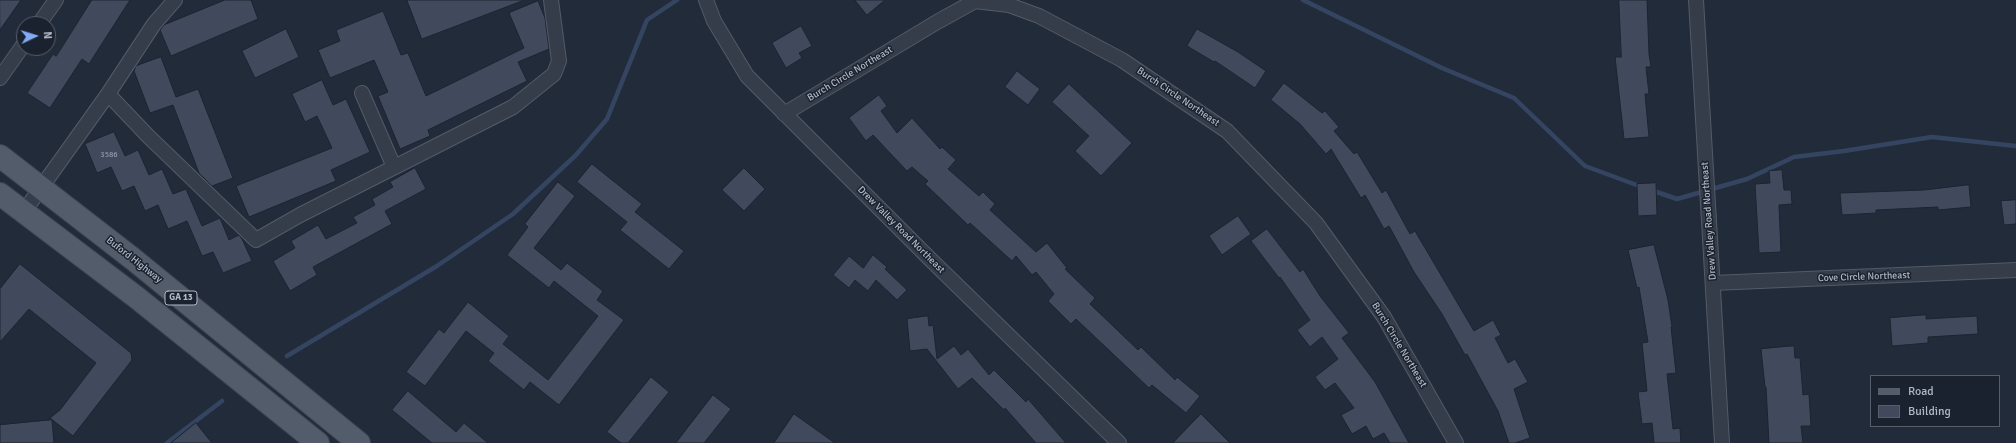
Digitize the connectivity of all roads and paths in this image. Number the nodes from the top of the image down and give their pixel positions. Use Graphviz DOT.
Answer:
graph roads {
  1 [pos="56,0"];
  2 [pos="175,0"];
  3 [pos="551,0"];
  4 [pos="1696,0"];
  5 [pos="707,2"];
  6 [pos="45,16"];
  7 [pos="16,55"];
  8 [pos="0,78"];
  9 [pos="362,93"];
  10 [pos="108,94"];
  11 [pos="784,114"];
  12 [pos="0,156"];
  13 [pos="394,167"];
  14 [pos="40,188"];
  15 [pos="0,194"];
  16 [pos="24,212"];
  17 [pos="2016,270"];
  18 [pos="1713,283"];
  19 [pos="318,443"];
  20 [pos="359,443"];
  21 [pos="1120,443"];
  22 [pos="1456,443"];
  23 [pos="1722,443"];
  1 -- 6 [label="street"];
  2 -- 10 [label="street"];
  3 -- 13 [label="street"];
  4 -- 18 [label="street, Drew Valley Road Northeast"];
  5 -- 11 [label="street, Drew Valley Road Northeast"];
  7 -- 8 [label="street"];
  9 -- 13 [label="street"];
  10 -- 13 [label="street"];
  10 -- 14 [label="street"];
  11 -- 21 [label="street, Drew Valley Road Northeast"];
  11 -- 22 [label="street, Burch Circle Northeast"];
  12 -- 14 [label="main road, Buford Highway / GA 13"];
  14 -- 16 [label="street"];
  14 -- 20 [label="main road, Buford Highway / GA 13"];
  15 -- 16 [label="main road, GA 13"];
  16 -- 19 [label="main road, GA 13"];
  17 -- 18 [label="street, Cove Circle Northeast"];
  18 -- 23 [label="street, Drew Valley Road Northeast"];
}
